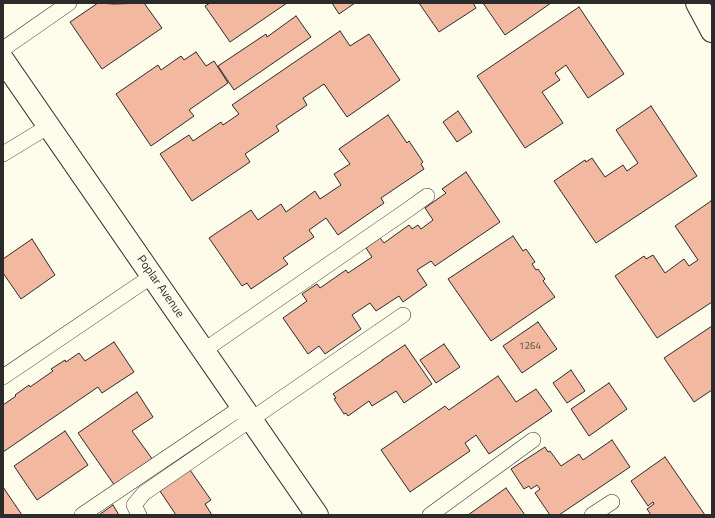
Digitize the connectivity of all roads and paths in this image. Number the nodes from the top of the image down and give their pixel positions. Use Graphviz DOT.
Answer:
graph roads {
  1 [pos="69,3"];
  2 [pos="697,3"];
  3 [pos="712,31"];
  4 [pos="3,49"];
  5 [pos="3,60"];
  6 [pos="49,126"];
  7 [pos="3,154"];
  8 [pos="427,196"];
  9 [pos="152,276"];
  10 [pos="403,315"];
  11 [pos="204,351"];
  12 [pos="3,377"];
  13 [pos="247,413"];
  14 [pos="533,440"];
  15 [pos="612,502"];
  16 [pos="82,515"];
  17 [pos="139,515"];
  18 [pos="317,515"];
  19 [pos="430,515"];
  20 [pos="592,515"];
  1 -- 4 [label="lane"];
  2 -- 3 [label="street"];
  5 -- 6 [label="street, Poplar Avenue"];
  6 -- 7 [label="lane"];
  6 -- 9 [label="street, Poplar Avenue"];
  8 -- 11 [label="lane"];
  9 -- 11 [label="street, Poplar Avenue"];
  9 -- 12 [label="lane"];
  10 -- 13 [label="lane"];
  11 -- 13 [label="street, Poplar Avenue"];
  13 -- 16 [label="lane"];
  13 -- 17 [label="lane"];
  13 -- 18 [label="street, Poplar Avenue"];
  14 -- 19 [label="lane"];
  15 -- 20 [label="lane"];
}
